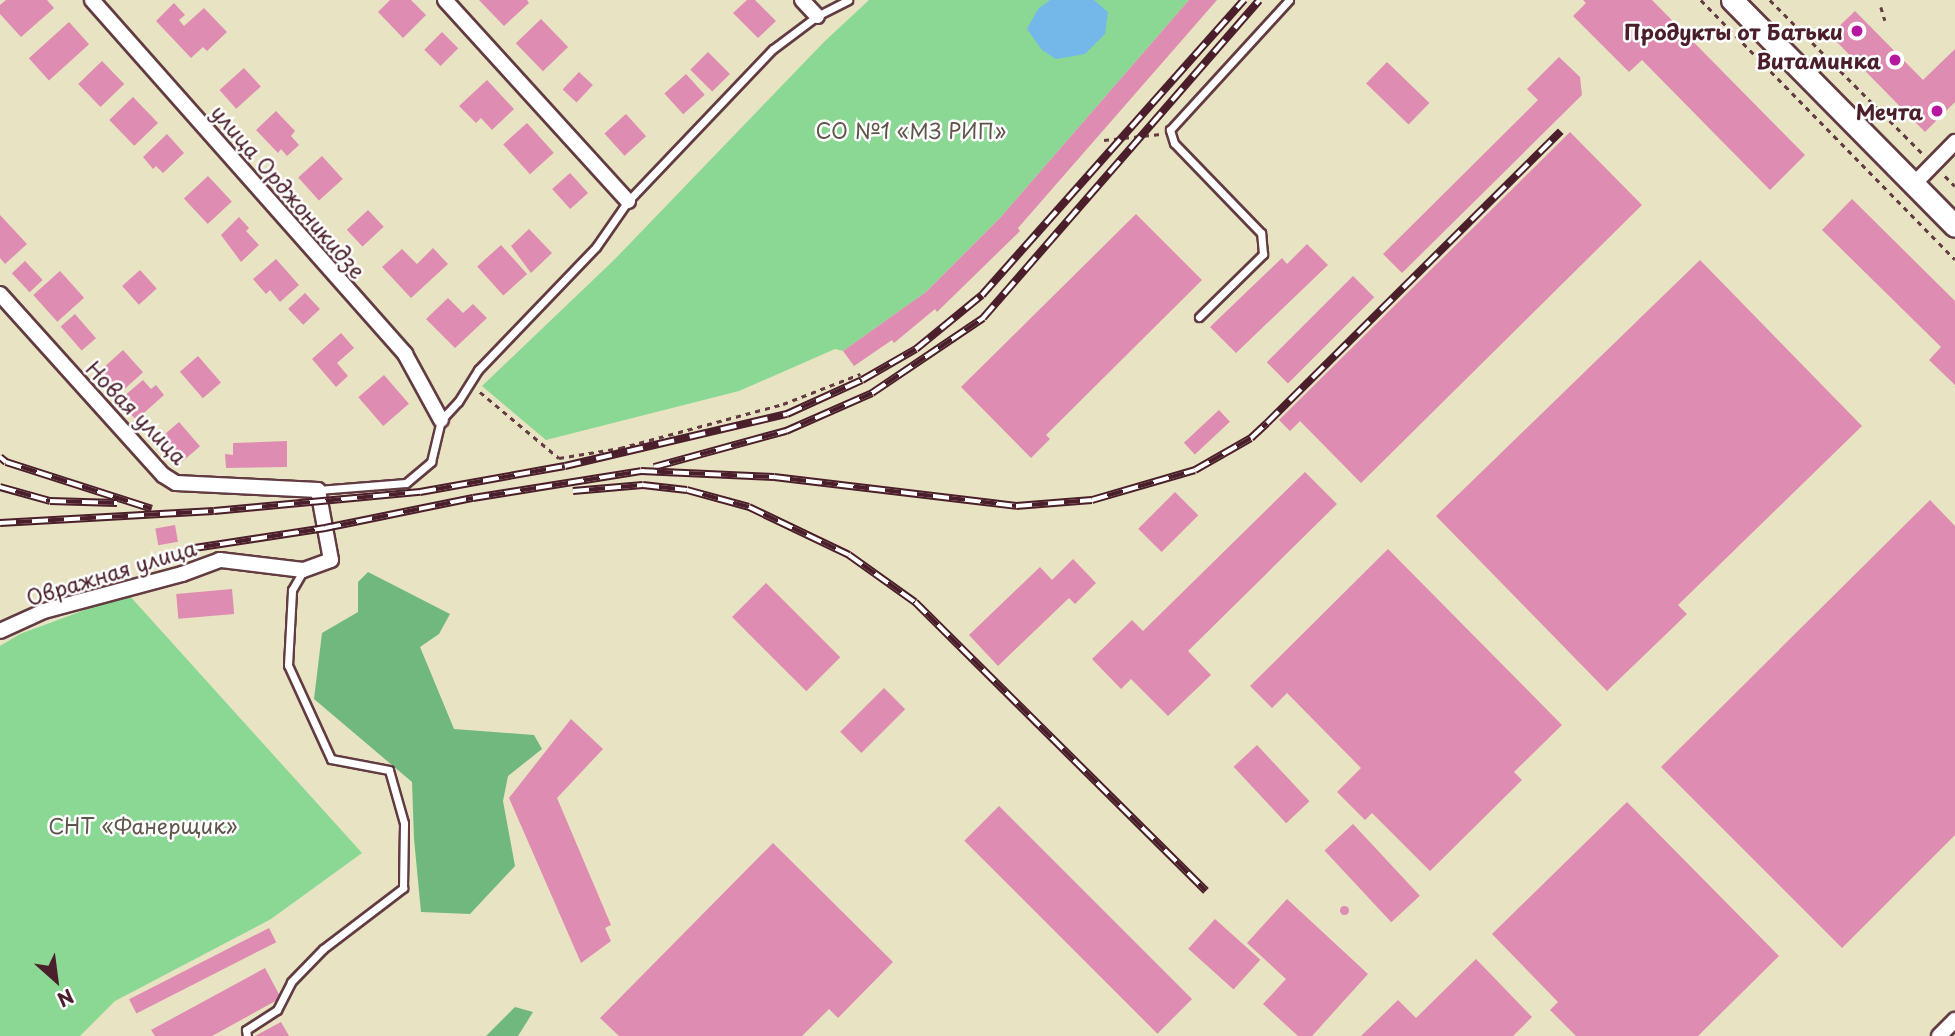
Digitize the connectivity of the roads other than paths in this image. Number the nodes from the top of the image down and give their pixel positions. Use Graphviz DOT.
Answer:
graph roads {
  1 [pos="92,0"];
  2 [pos="445,0"];
  3 [pos="802,0"];
  4 [pos="848,0"];
  5 [pos="1289,0"];
  6 [pos="1732,0"];
  7 [pos="817,16"];
  8 [pos="1955,142"];
  9 [pos="1913,184"];
  10 [pos="628,201"];
  11 [pos="1955,226"];
  12 [pos="0,294"];
  13 [pos="1199,317"];
  14 [pos="441,419"];
  15 [pos="318,490"];
  16 [pos="303,570"];
  17 [pos="0,631"];
  18 [pos="1955,1020"];
  19 [pos="247,1036"];
  20 [pos="1939,1036"];
  1 -- 14 [label="street, улица Орджоникидзе"];
  2 -- 10 [label="street"];
  3 -- 7 [label="street"];
  4 -- 7 [label="lane"];
  5 -- 13 [label="lane"];
  6 -- 9 [label="street"];
  7 -- 10 [label="lane"];
  8 -- 9 [label="street"];
  9 -- 11 [label="street"];
  10 -- 14 [label="lane"];
  12 -- 15 [label="street, Новая улица"];
  14 -- 15 [label="lane"];
  15 -- 16 [label="street"];
  16 -- 17 [label="street, Овражная улица"];
  16 -- 19 [label="lane"];
  18 -- 20 [label="street"];
}
